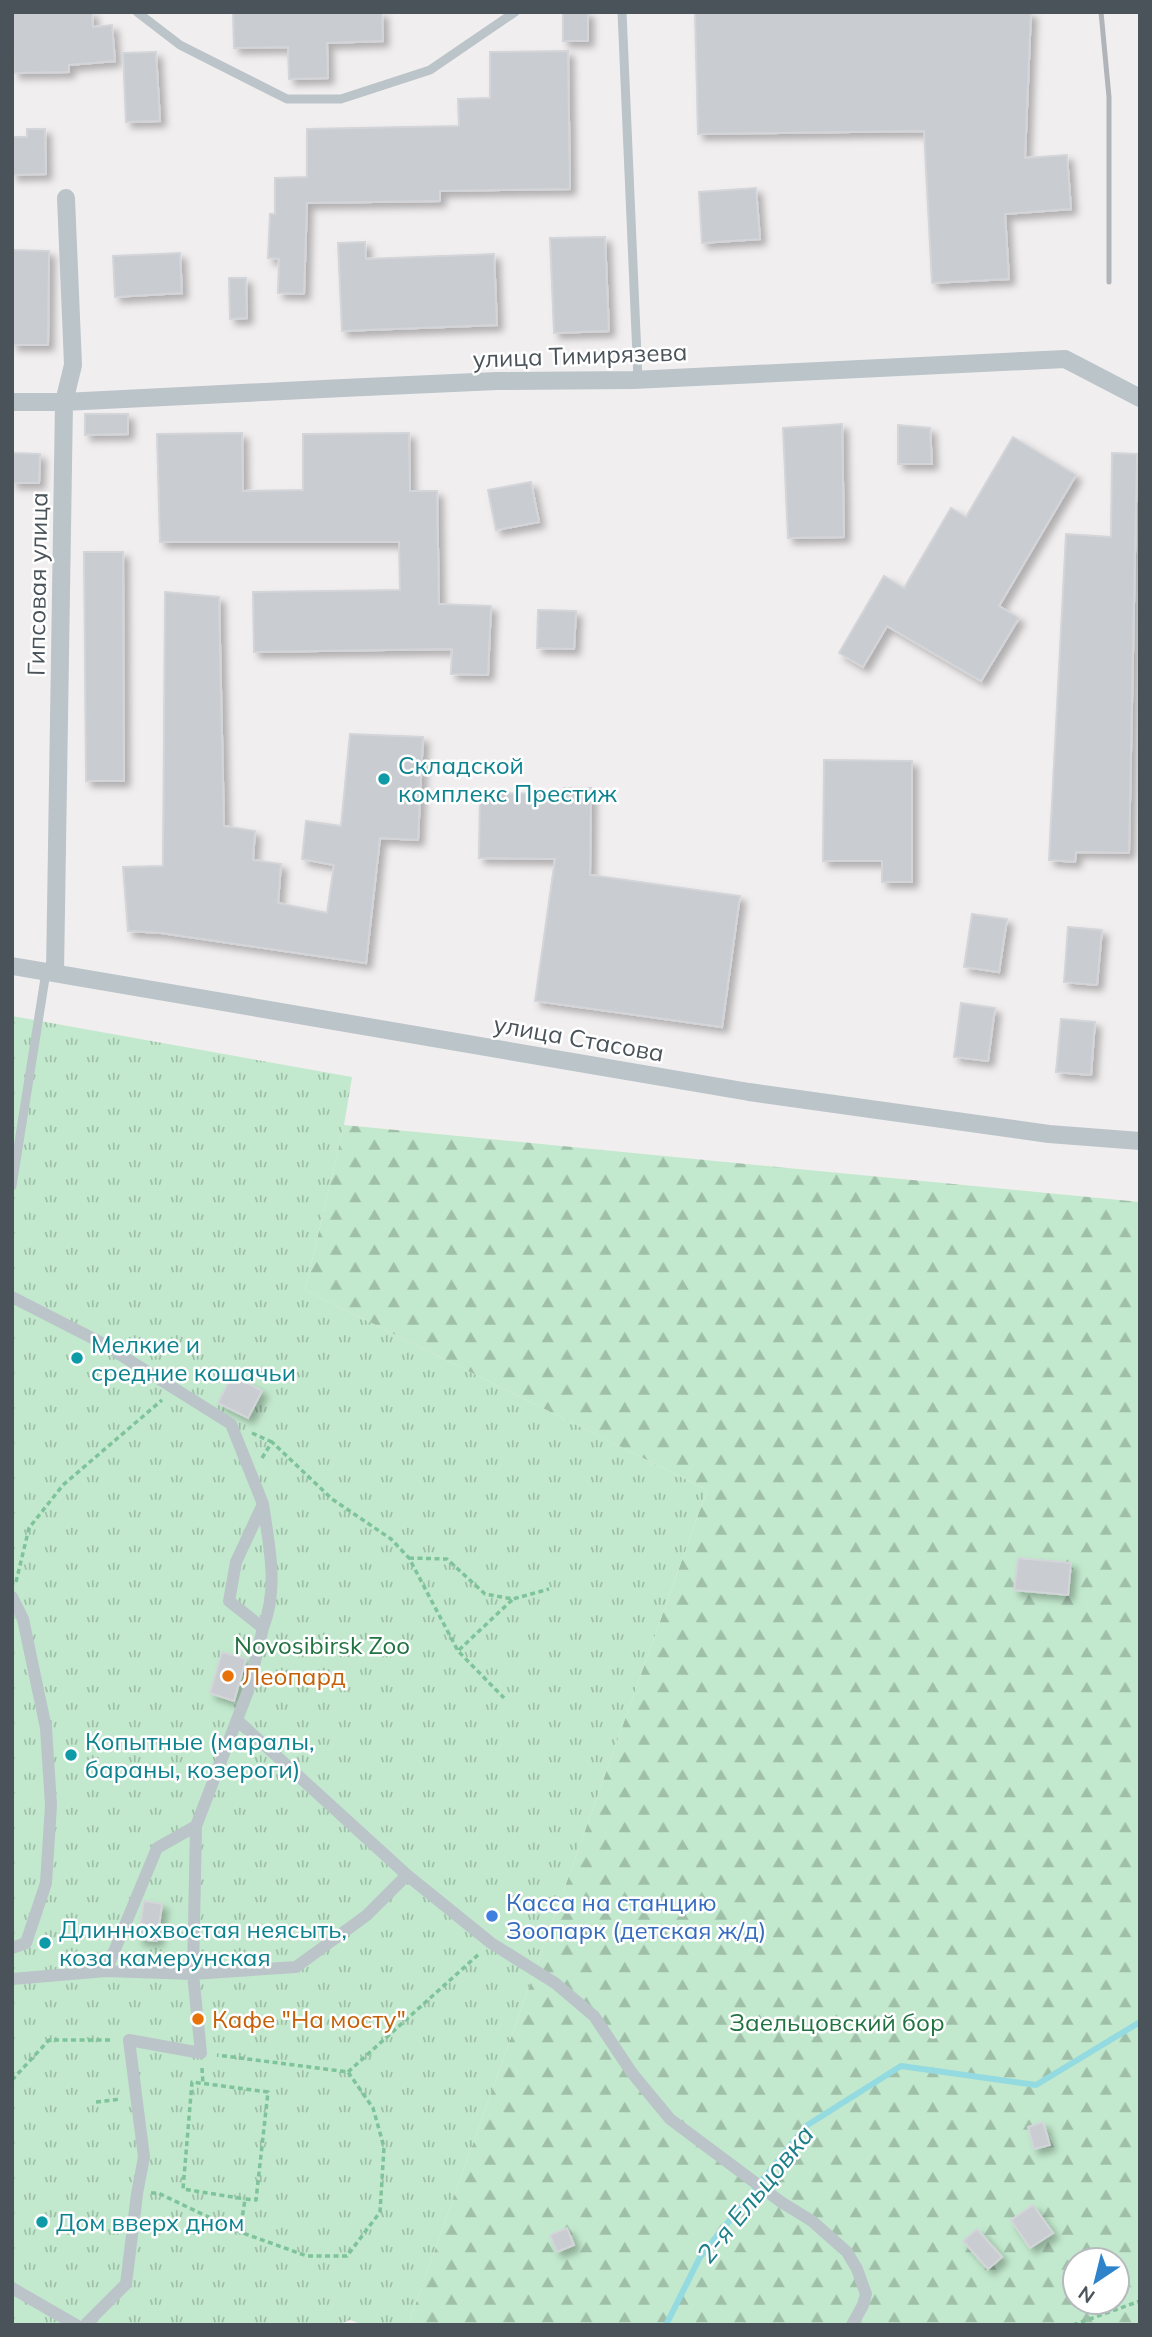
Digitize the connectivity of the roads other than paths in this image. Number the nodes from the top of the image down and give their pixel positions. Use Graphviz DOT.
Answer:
graph roads {
  1 [pos="137,12"];
  2 [pos="514,12"];
  3 [pos="622,12"];
  4 [pos="66,198"];
  5 [pos="638,379"];
  6 [pos="1140,398"];
  7 [pos="12,402"];
  8 [pos="64,402"];
  9 [pos="12,966"];
  10 [pos="51,972"];
  11 [pos="1140,1141"];
  12 [pos="12,1186"];
  13 [pos="12,1297"];
  14 [pos="263,1504"];
  15 [pos="12,1597"];
  16 [pos="263,1628"];
  17 [pos="237,1720"];
  18 [pos="196,1826"];
  19 [pos="407,1875"];
  20 [pos="12,1948"];
  21 [pos="106,1971"];
  22 [pos="193,1974"];
  23 [pos="12,1979"];
  24 [pos="12,2288"];
  25 [pos="76,2325"];
  26 [pos="85,2325"];
  27 [pos="852,2325"];
  1 -- 2 [label="lane"];
  3 -- 5 [label="lane"];
  4 -- 8 [label="street, Гипсовая улица"];
  5 -- 6 [label="street, улица Тимирязева"];
  5 -- 8 [label="street, улица Тимирязева"];
  7 -- 8 [label="street, улица Тимирязева"];
  8 -- 10 [label="street, Гипсовая улица"];
  9 -- 10 [label="street, улица Стасова"];
  10 -- 11 [label="street, улица Стасова"];
  10 -- 12 [label="lane"];
  13 -- 14 [label="street"];
  14 -- 16 [label="street"];
  14 -- 16 [label="street"];
  15 -- 20 [label="street"];
  16 -- 17 [label="street"];
  17 -- 18 [label="street"];
  17 -- 19 [label="street"];
  18 -- 21 [label="street"];
  18 -- 22 [label="street"];
  19 -- 22 [label="street"];
  19 -- 27 [label="street"];
  21 -- 22 [label="street"];
  21 -- 23 [label="street"];
  22 -- 26 [label="street"];
  24 -- 25 [label="street"];
}
